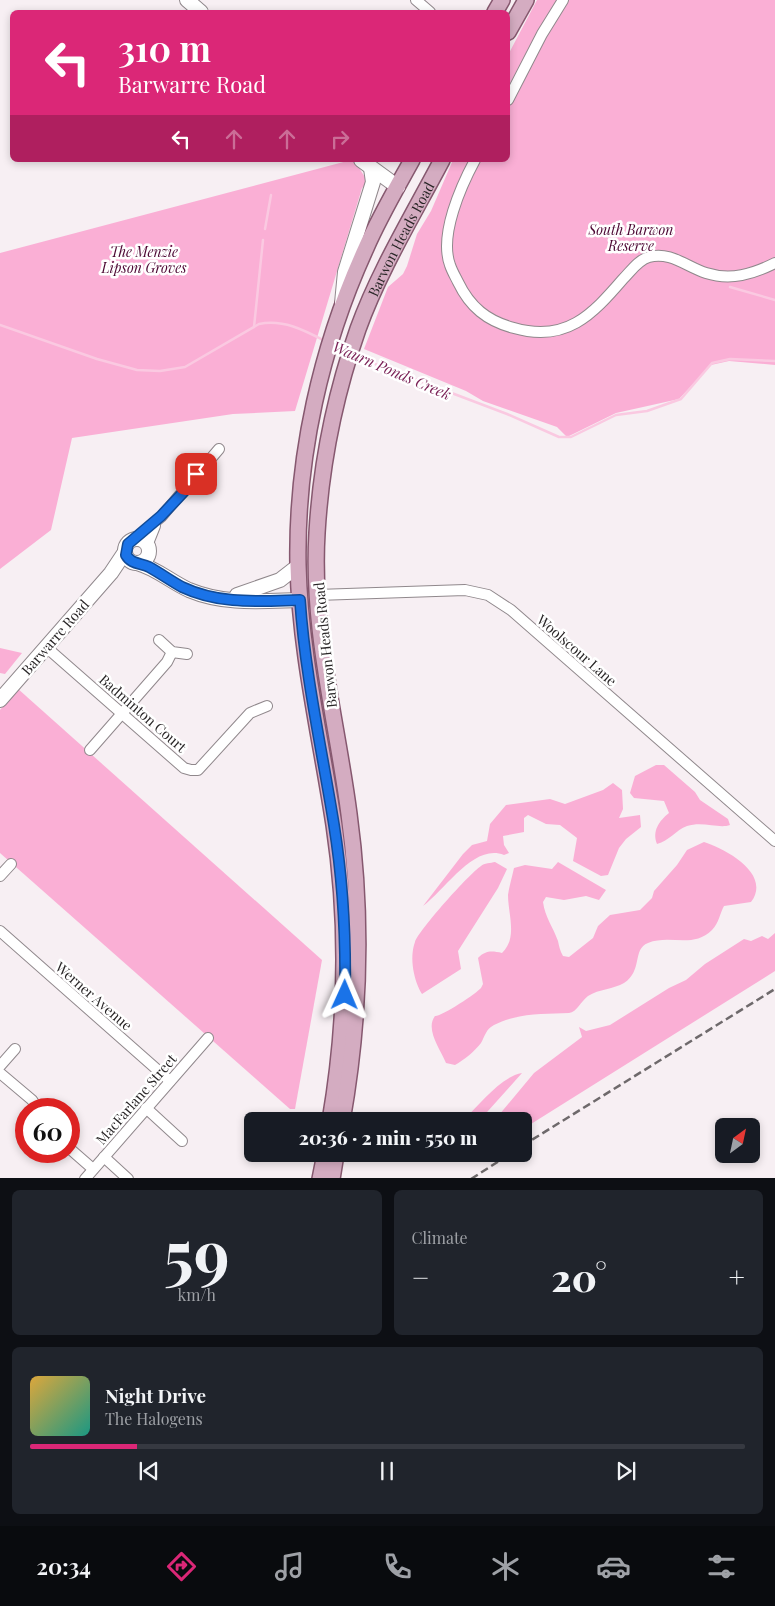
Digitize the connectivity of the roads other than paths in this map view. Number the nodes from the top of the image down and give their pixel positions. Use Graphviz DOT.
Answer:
graph roads {
  1 [pos="187,0"];
  2 [pos="416,0"];
  3 [pos="526,0"];
  4 [pos="563,0"];
  5 [pos="199,10"];
  6 [pos="428,10"];
  7 [pos="510,28"];
  8 [pos="510,96"];
  9 [pos="411,162"];
  10 [pos="441,162"];
  11 [pos="474,162"];
  12 [pos="369,163"];
  13 [pos="400,183"];
  14 [pos="423,196"];
  15 [pos="775,262"];
  16 [pos="340,315"];
  17 [pos="219,450"];
  18 [pos="143,546"];
  19 [pos="132,559"];
  20 [pos="298,566"];
  21 [pos="176,584"];
  22 [pos="200,594"];
  23 [pos="237,594"];
  24 [pos="300,595"];
  25 [pos="317,595"];
  26 [pos="159,640"];
  27 [pos="46,647"];
  28 [pos="172,652"];
  29 [pos="187,654"];
  30 [pos="0,700"];
  31 [pos="267,706"];
  32 [pos="122,713"];
  33 [pos="90,750"];
  34 [pos="775,841"];
  35 [pos="11,864"];
  36 [pos="0,876"];
  37 [pos="0,931"];
  38 [pos="208,1038"];
  39 [pos="15,1049"];
  40 [pos="0,1066"];
  41 [pos="0,1073"];
  42 [pos="170,1081"];
  43 [pos="30,1098"];
  44 [pos="146,1108"];
  45 [pos="331,1112"];
  46 [pos="343,1112"];
  47 [pos="182,1140"];
  48 [pos="104,1157"];
  49 [pos="80,1158"];
  50 [pos="323,1162"];
  51 [pos="335,1162"];
  52 [pos="93,1169"];
  53 [pos="85,1178"];
  54 [pos="128,1178"];
  55 [pos="320,1178"];
  56 [pos="332,1178"];
  1 -- 5 [label="street"];
  2 -- 6 [label="street"];
  3 -- 7 [label="main road"];
  4 -- 8 [label="street"];
  9 -- 13 [label="main road, Barwon Heads Road"];
  10 -- 14 [label="main road, Barwon Heads Road"];
  11 -- 15 [label="street"];
  12 -- 13 [label="street"];
  12 -- 16 [label="street"];
  13 -- 14 [label="main road"];
  13 -- 16 [label="main road, Barwon Heads Road"];
  14 -- 25 [label="main road, Barwon Heads Road"];
  16 -- 20 [label="main road, Barwon Heads Road"];
  17 -- 18 [label="street"];
  18 -- 19 [label="street"];
  18 -- 19 [label="street"];
  18 -- 21 [label="street"];
  19 -- 21 [label="street"];
  19 -- 27 [label="street, Barwarre Road"];
  20 -- 23 [label="street"];
  20 -- 24 [label="main road, Barwon Heads Road"];
  21 -- 22 [label="street"];
  22 -- 23 [label="street"];
  22 -- 24 [label="street"];
  23 -- 24 [label="street"];
  24 -- 25 [label="main road"];
  24 -- 45 [label="main road, Barwon Heads Road"];
  25 -- 34 [label="street, Woolscour Lane"];
  25 -- 46 [label="main road, Barwon Heads Road"];
  26 -- 28 [label="street"];
  27 -- 30 [label="street, Barwarre Road"];
  27 -- 32 [label="street, Badminton Court"];
  28 -- 29 [label="street"];
  28 -- 32 [label="street"];
  31 -- 32 [label="street, Badminton Court"];
  32 -- 33 [label="street"];
  35 -- 36 [label="street"];
  37 -- 42 [label="street, Werner Avenue"];
  38 -- 42 [label="street, MacFarlane Street"];
  39 -- 40 [label="street"];
  41 -- 43 [label="street"];
  42 -- 44 [label="street, MacFarlane Street"];
  44 -- 47 [label="street"];
  44 -- 48 [label="street, MacFarlane Street"];
  48 -- 52 [label="street, MacFarlane Street"];
  48 -- 54 [label="street"];
  49 -- 52 [label="street"];
  50 -- 55 [label="main road"];
  51 -- 56 [label="main road"];
  52 -- 53 [label="street, MacFarlane Street"];
}
